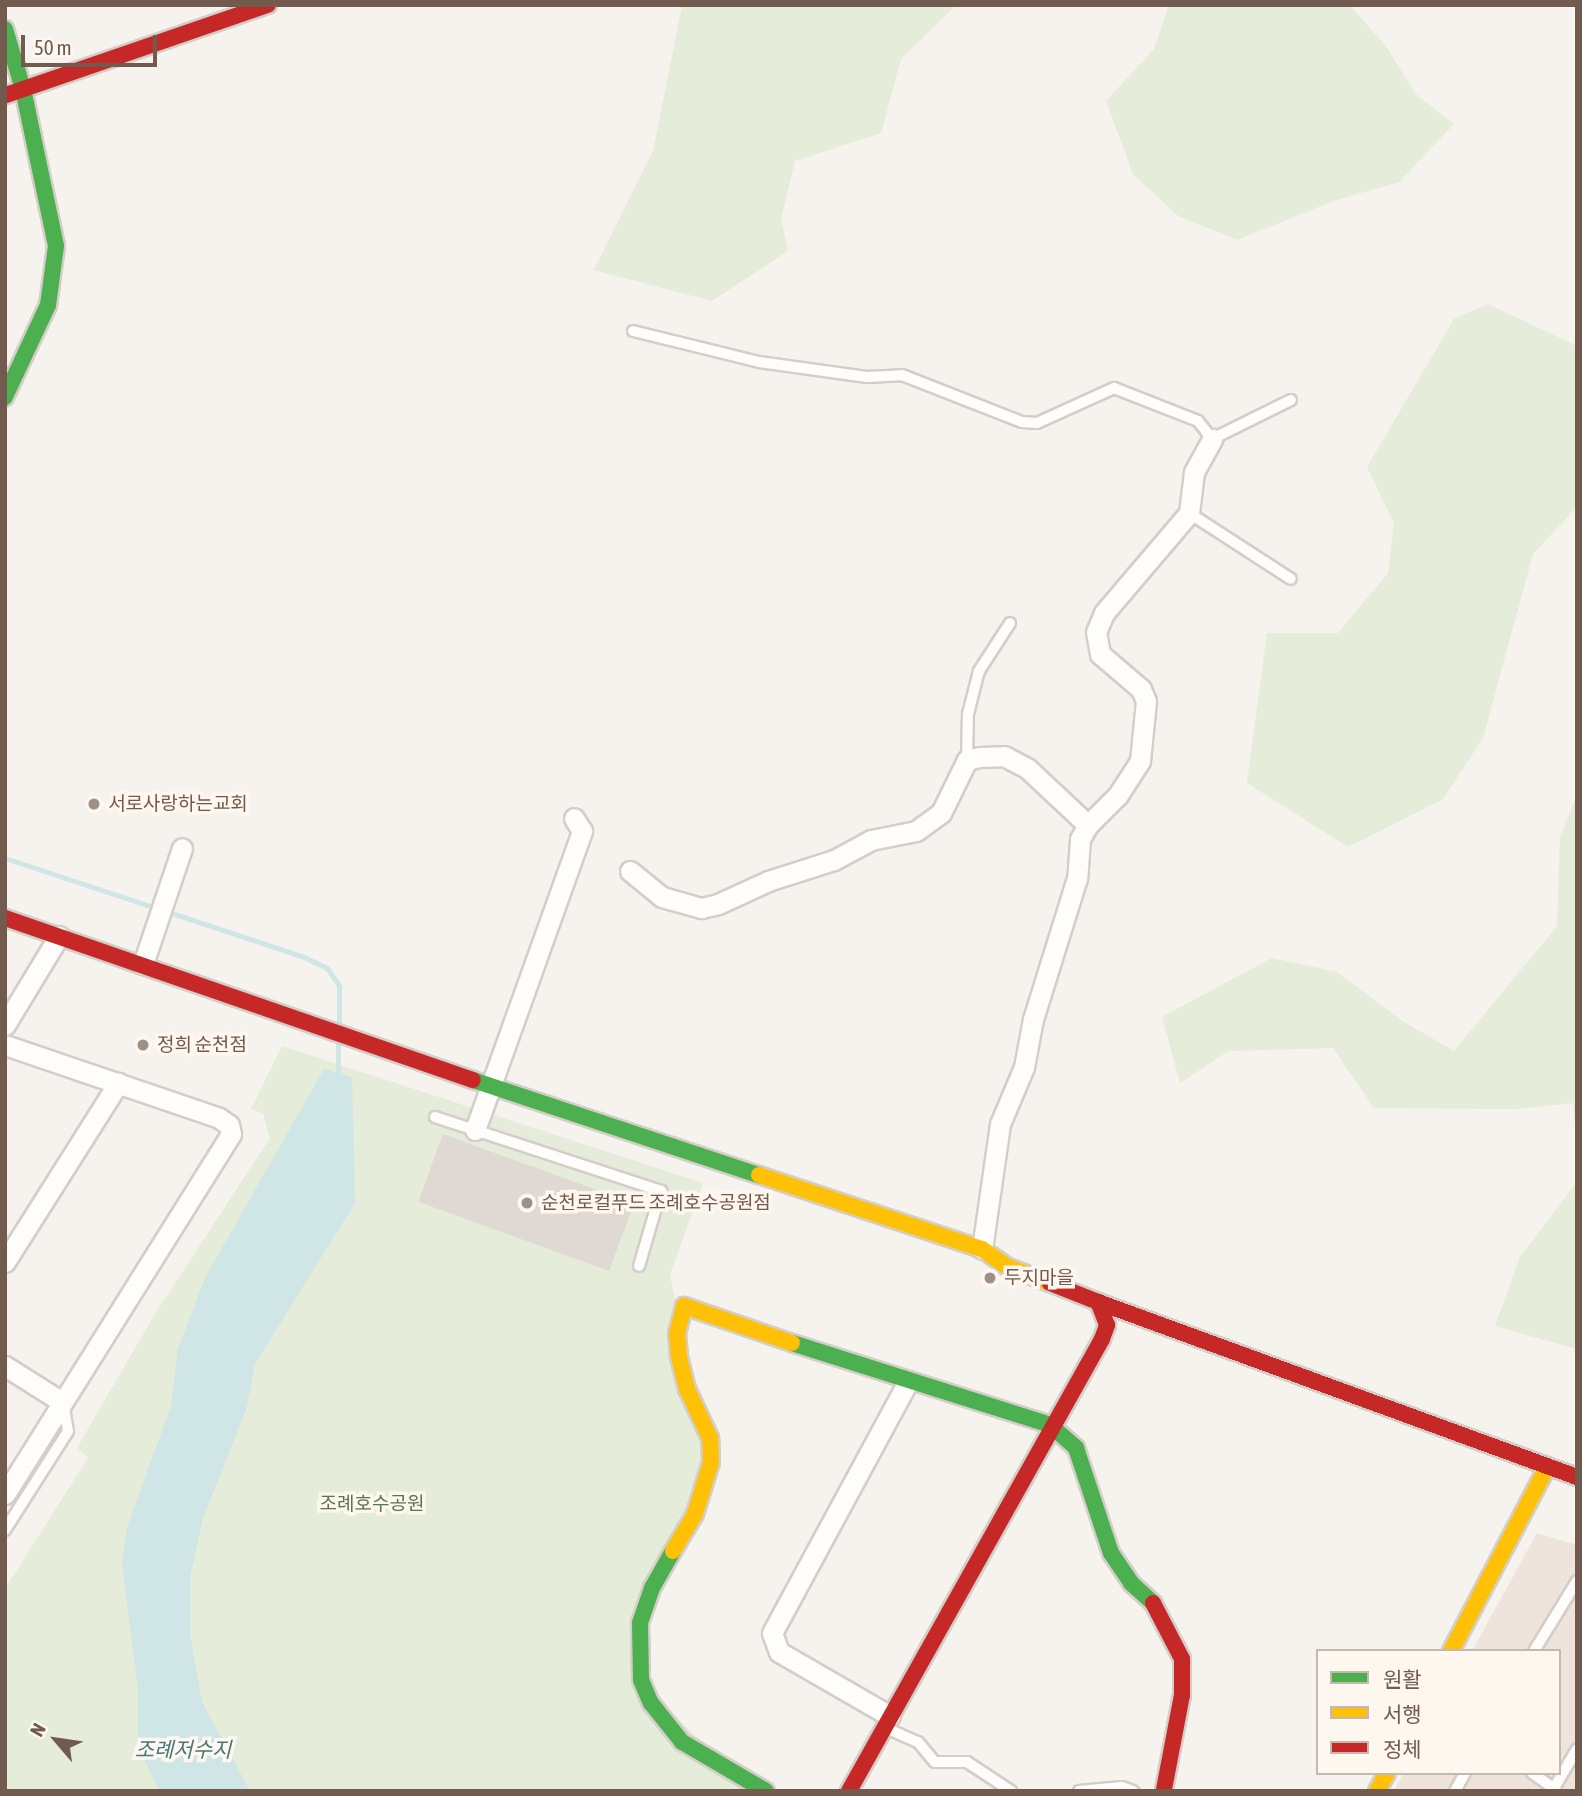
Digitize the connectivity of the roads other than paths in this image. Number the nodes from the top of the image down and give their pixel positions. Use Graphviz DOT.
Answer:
graph roads {
  1 [pos="268,5"];
  2 [pos="5,29"];
  3 [pos="23,89"];
  4 [pos="5,95"];
  5 [pos="633,331"];
  6 [pos="5,397"];
  7 [pos="1291,400"];
  8 [pos="1212,439"];
  9 [pos="1189,513"];
  10 [pos="1291,579"];
  11 [pos="1010,624"];
  12 [pos="967,760"];
  13 [pos="574,818"];
  14 [pos="1088,825"];
  15 [pos="181,848"];
  16 [pos="630,871"];
  17 [pos="5,918"];
  18 [pos="59,936"];
  19 [pos="143,964"];
  20 [pos="5,1025"];
  21 [pos="5,1045"];
  22 [pos="118,1083"];
  23 [pos="490,1086"];
  24 [pos="435,1116"];
  25 [pos="475,1130"];
  26 [pos="982,1249"];
  27 [pos="5,1262"];
  28 [pos="639,1266"];
  29 [pos="1098,1302"];
  30 [pos="5,1367"];
  31 [pos="907,1383"];
  32 [pos="62,1402"];
  33 [pos="1050,1425"];
  34 [pos="1546,1467"];
  35 [pos="1577,1476"];
  36 [pos="5,1494"];
  37 [pos="5,1530"];
  38 [pos="1577,1581"];
  39 [pos="1452,1649"];
  40 [pos="1535,1649"];
  41 [pos="887,1722"];
  42 [pos="1577,1749"];
  43 [pos="1386,1775"];
  44 [pos="1464,1775"];
  45 [pos="1535,1775"];
  46 [pos="1555,1789"];
  47 [pos="1168,1790"];
  48 [pos="766,1791"];
  49 [pos="849,1791"];
  50 [pos="1011,1791"];
  51 [pos="1079,1791"];
  52 [pos="1133,1791"];
  53 [pos="1377,1791"];
  54 [pos="1455,1791"];
  1 -- 3 [label="street"];
  2 -- 3 [label="street"];
  3 -- 4 [label="street"];
  3 -- 6 [label="street"];
  5 -- 8 [label="lane"];
  7 -- 8 [label="lane"];
  8 -- 9 [label="street"];
  9 -- 10 [label="lane"];
  9 -- 14 [label="street"];
  11 -- 12 [label="lane"];
  12 -- 14 [label="street"];
  12 -- 16 [label="street"];
  13 -- 23 [label="street"];
  14 -- 26 [label="street"];
  15 -- 19 [label="street"];
  17 -- 18 [label="street"];
  18 -- 19 [label="street"];
  18 -- 20 [label="street"];
  19 -- 23 [label="street"];
  21 -- 22 [label="street"];
  22 -- 27 [label="street"];
  22 -- 32 [label="street"];
  23 -- 25 [label="street"];
  23 -- 26 [label="street"];
  24 -- 25 [label="lane"];
  25 -- 28 [label="lane"];
  26 -- 29 [label="street"];
  29 -- 33 [label="street"];
  29 -- 34 [label="street"];
  30 -- 32 [label="street"];
  31 -- 33 [label="street"];
  31 -- 41 [label="street"];
  31 -- 48 [label="street"];
  32 -- 36 [label="street"];
  32 -- 37 [label="lane"];
  33 -- 41 [label="street"];
  33 -- 47 [label="street"];
  34 -- 35 [label="street"];
  34 -- 39 [label="street"];
  38 -- 40 [label="lane"];
  41 -- 49 [label="street"];
  41 -- 50 [label="lane"];
  42 -- 46 [label="lane"];
  43 -- 53 [label="street"];
  44 -- 54 [label="lane"];
  45 -- 46 [label="lane"];
  51 -- 52 [label="lane"];
}
